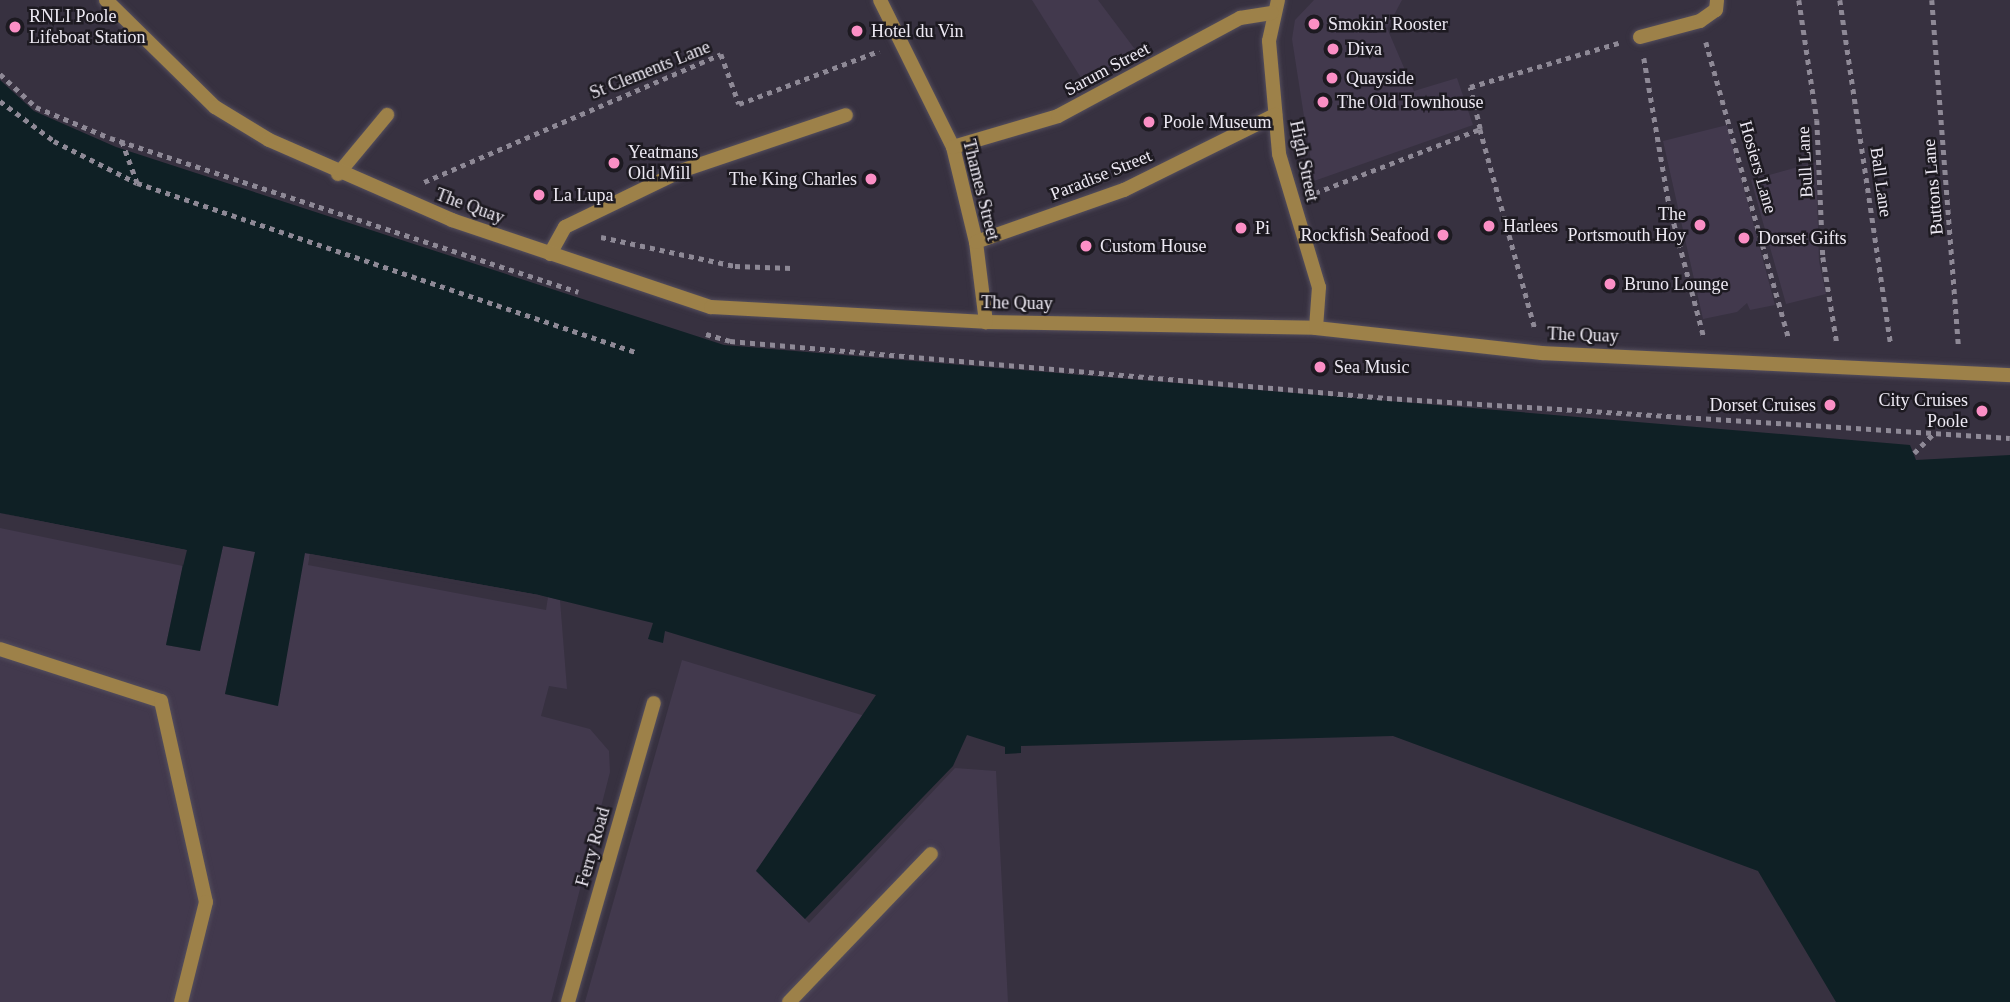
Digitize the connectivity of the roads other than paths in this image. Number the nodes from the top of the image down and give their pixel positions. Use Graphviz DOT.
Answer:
graph roads {
  1 [pos="106,0"];
  2 [pos="880,0"];
  3 [pos="1717,0"];
  4 [pos="1275,6"];
  5 [pos="1640,37"];
  6 [pos="387,115"];
  7 [pos="846,115"];
  8 [pos="1275,115"];
  9 [pos="953,147"];
  10 [pos="338,174"];
  11 [pos="976,242"];
  12 [pos="550,254"];
  13 [pos="986,321"];
  14 [pos="1316,328"];
  15 [pos="2010,375"];
  16 [pos="0,649"];
  17 [pos="654,703"];
  18 [pos="931,855"];
  19 [pos="180,1002"];
  20 [pos="568,1002"];
  21 [pos="789,1002"];
  1 -- 10 [label="street, The Quay"];
  2 -- 9 [label="street, Thames Street"];
  3 -- 5 [label="street"];
  4 -- 8 [label="street, High Street"];
  4 -- 9 [label="street, Sarum Street"];
  6 -- 10 [label="street"];
  7 -- 12 [label="street"];
  8 -- 11 [label="street, Paradise Street"];
  8 -- 14 [label="street, High Street"];
  9 -- 11 [label="street, Thames Street"];
  10 -- 12 [label="street, The Quay"];
  11 -- 13 [label="street, Thames Street"];
  12 -- 13 [label="street, The Quay"];
  13 -- 14 [label="street, The Quay"];
  14 -- 15 [label="street, The Quay"];
  16 -- 19 [label="street"];
  17 -- 20 [label="street, Ferry Road"];
  18 -- 21 [label="street"];
}
